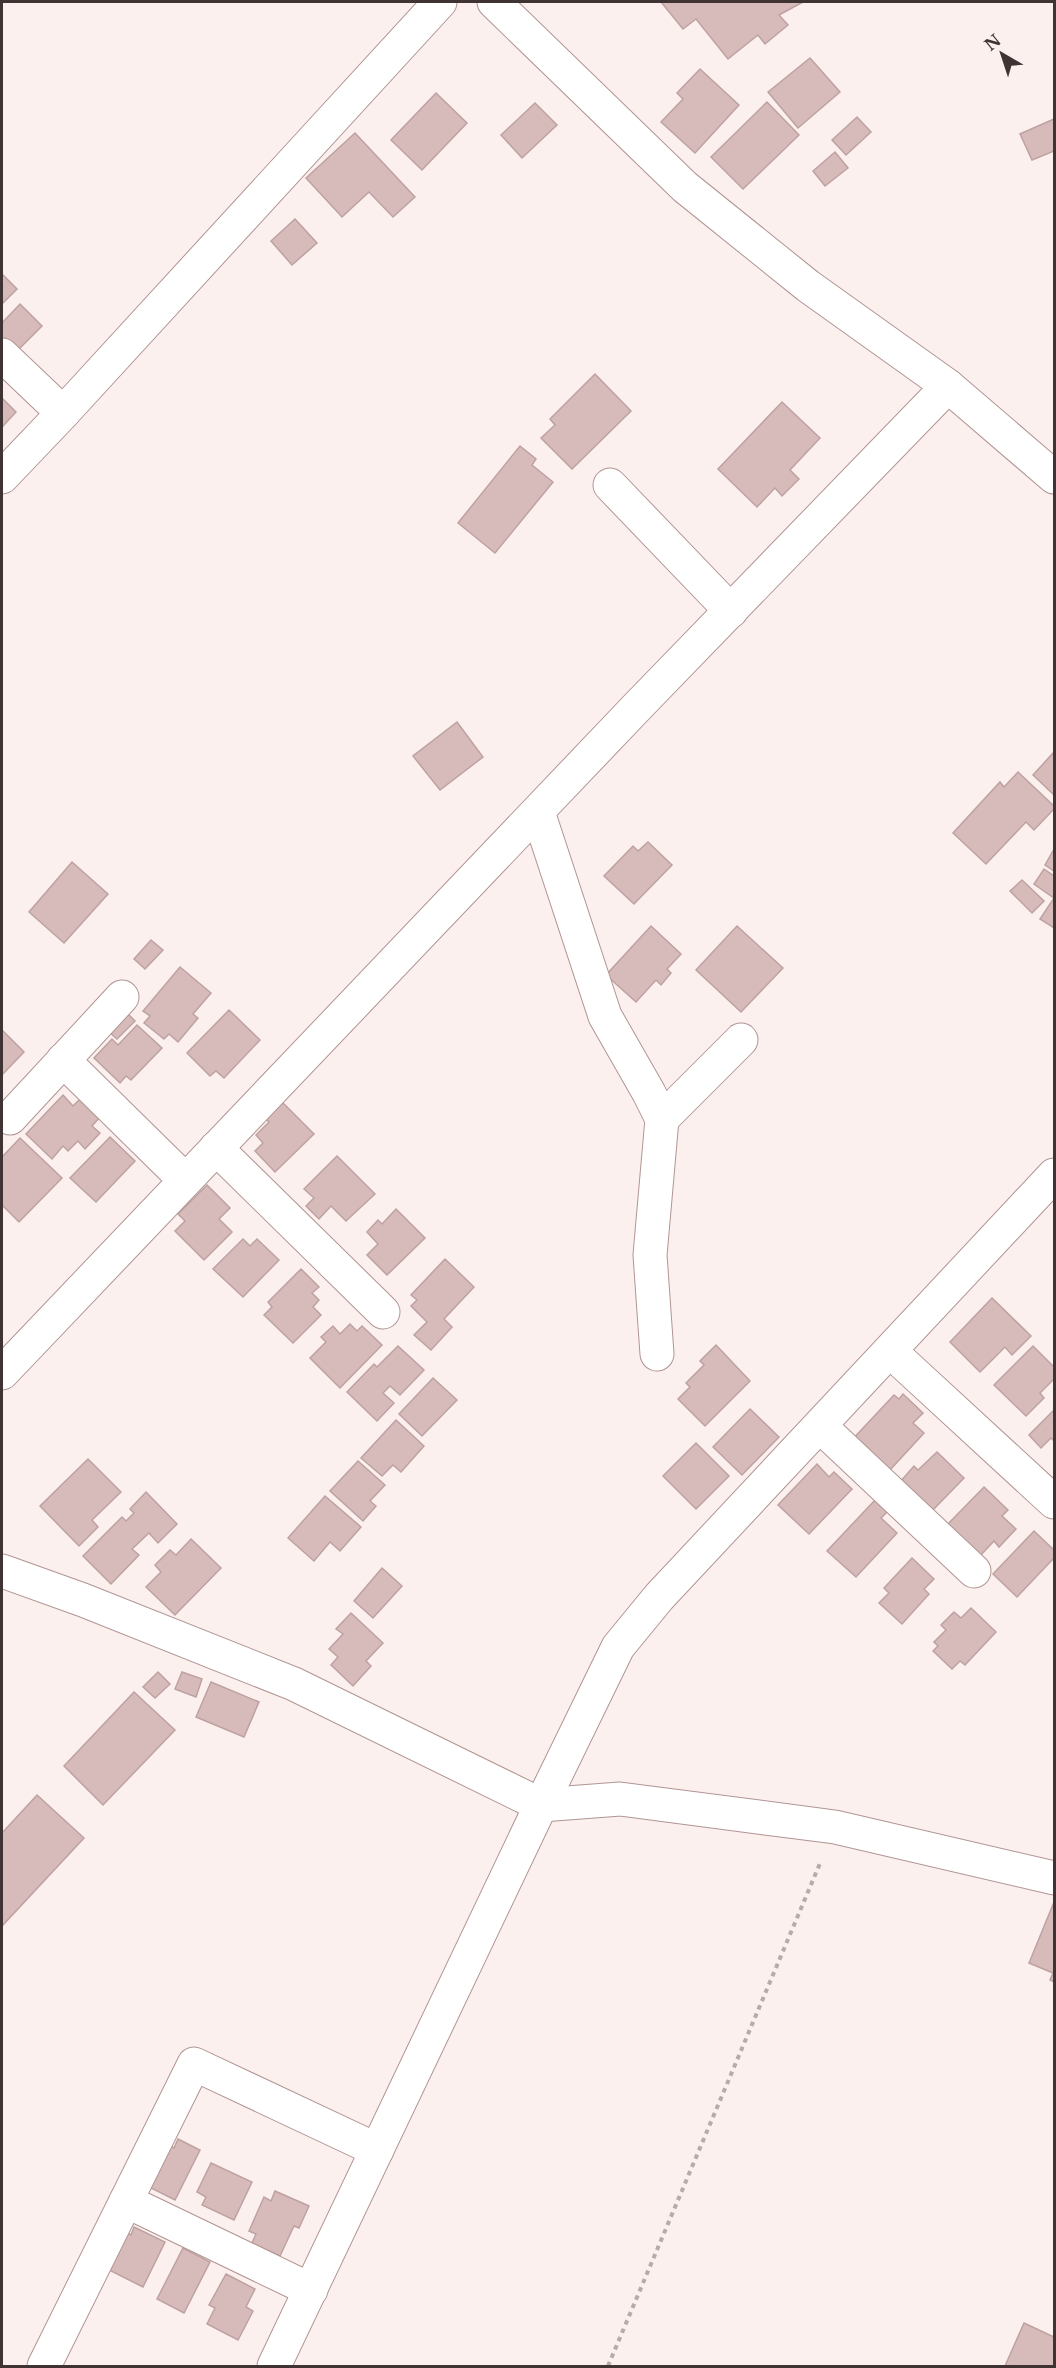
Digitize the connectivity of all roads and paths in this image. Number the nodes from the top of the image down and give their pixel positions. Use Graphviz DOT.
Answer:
graph roads {
  1 [pos="440,2"];
  2 [pos="494,2"];
  3 [pos="2,355"];
  4 [pos="948,386"];
  5 [pos="63,413"];
  6 [pos="2,477"];
  7 [pos="1054,477"];
  8 [pos="610,485"];
  9 [pos="731,611"];
  10 [pos="538,812"];
  11 [pos="122,997"];
  12 [pos="741,1040"];
  13 [pos="63,1060"];
  14 [pos="10,1118"];
  15 [pos="662,1119"];
  16 [pos="216,1149"];
  17 [pos="1054,1175"];
  18 [pos="185,1180"];
  19 [pos="383,1312"];
  20 [pos="890,1351"];
  21 [pos="657,1354"];
  22 [pos="2,1373"];
  23 [pos="820,1426"];
  24 [pos="1054,1502"];
  25 [pos="2,1571"];
  26 [pos="974,1571"];
  27 [pos="541,1805"];
  28 [pos="835,1827"];
  29 [pos="1054,1878"];
  30 [pos="377,2150"];
  31 [pos="126,2201"];
  32 [pos="310,2290"];
  33 [pos="44,2367"];
  34 [pos="274,2367"];
  35 [pos="608,2367"];
  1 -- 5 [label="street"];
  2 -- 4 [label="street"];
  3 -- 5 [label="street"];
  4 -- 7 [label="street"];
  4 -- 9 [label="street"];
  5 -- 6 [label="street"];
  8 -- 9 [label="street"];
  9 -- 10 [label="street"];
  10 -- 15 [label="street"];
  10 -- 16 [label="street"];
  11 -- 13 [label="street"];
  12 -- 15 [label="street"];
  13 -- 14 [label="street"];
  13 -- 18 [label="street"];
  15 -- 21 [label="street"];
  16 -- 18 [label="street"];
  16 -- 19 [label="street"];
  17 -- 20 [label="street"];
  18 -- 22 [label="street"];
  20 -- 23 [label="street"];
  20 -- 24 [label="street"];
  23 -- 26 [label="street"];
  23 -- 27 [label="street"];
  25 -- 27 [label="street"];
  27 -- 28 [label="street"];
  27 -- 30 [label="street"];
  28 -- 29 [label="street"];
  28 -- 35 [label="path"];
  30 -- 31 [label="street"];
  30 -- 32 [label="street"];
  31 -- 32 [label="street"];
  31 -- 33 [label="street"];
  32 -- 34 [label="street"];
}
